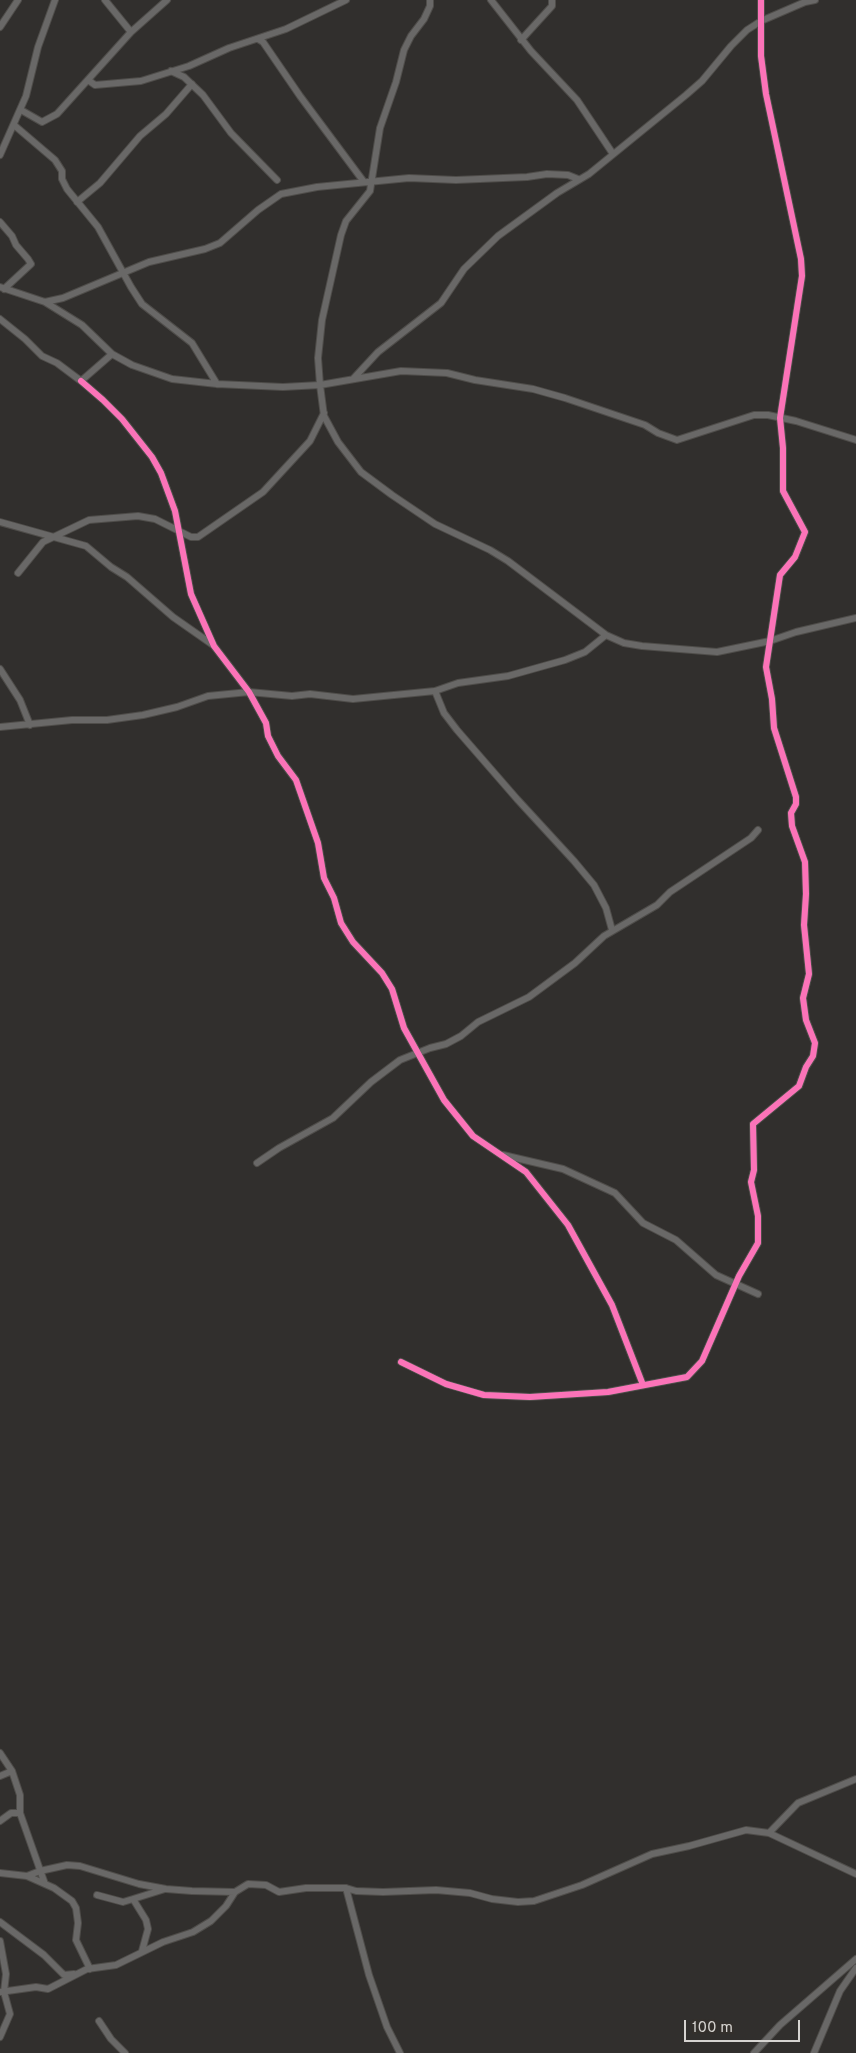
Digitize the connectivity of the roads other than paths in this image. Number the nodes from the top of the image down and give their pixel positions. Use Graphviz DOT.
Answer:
graph roads {
  1 [pos="18,0"];
  2 [pos="55,0"];
  3 [pos="105,0"];
  4 [pos="167,0"];
  5 [pos="346,0"];
  6 [pos="430,0"];
  7 [pos="491,0"];
  8 [pos="552,0"];
  9 [pos="761,0"];
  10 [pos="814,0"];
  11 [pos="336,2"];
  12 [pos="761,21"];
  13 [pos="0,27"];
  14 [pos="131,32"];
  15 [pos="258,39"];
  16 [pos="521,40"];
  17 [pos="171,71"];
  18 [pos="88,80"];
  19 [pos="192,84"];
  20 [pos="21,110"];
  21 [pos="14,125"];
  22 [pos="613,154"];
  23 [pos="0,155"];
  24 [pos="578,179"];
  25 [pos="277,180"];
  26 [pos="373,181"];
  27 [pos="364,182"];
  28 [pos="77,202"];
  29 [pos="0,222"];
  30 [pos="123,274"];
  31 [pos="2,288"];
  32 [pos="45,302"];
  33 [pos="0,319"];
  34 [pos="112,354"];
  35 [pos="353,380"];
  36 [pos="81,381"];
  37 [pos="217,384"];
  38 [pos="320,385"];
  39 [pos="324,413"];
  40 [pos="780,418"];
  41 [pos="856,440"];
  42 [pos="0,522"];
  43 [pos="179,531"];
  44 [pos="52,537"];
  45 [pos="18,573"];
  46 [pos="856,618"];
  47 [pos="606,635"];
  48 [pos="770,641"];
  49 [pos="214,646"];
  50 [pos="0,669"];
  51 [pos="249,692"];
  52 [pos="435,692"];
  53 [pos="30,725"];
  54 [pos="0,727"];
  55 [pos="758,830"];
  56 [pos="612,930"];
  57 [pos="419,1053"];
  58 [pos="497,1154"];
  59 [pos="257,1163"];
  60 [pos="735,1284"];
  61 [pos="758,1294"];
  62 [pos="401,1362"];
  63 [pos="643,1385"];
  64 [pos="0,1753"];
  65 [pos="12,1771"];
  66 [pos="0,1776"];
  67 [pos="856,1779"];
  68 [pos="20,1813"];
  69 [pos="0,1821"];
  70 [pos="769,1833"];
  71 [pos="40,1871"];
  72 [pos="0,1873"];
  73 [pos="856,1874"];
  74 [pos="27,1876"];
  75 [pos="45,1884"];
  76 [pos="346,1888"];
  77 [pos="166,1889"];
  78 [pos="235,1892"];
  79 [pos="97,1896"];
  80 [pos="133,1899"];
  81 [pos="0,1922"];
  82 [pos="0,1942"];
  83 [pos="142,1951"];
  84 [pos="856,1959"];
  85 [pos="856,1968"];
  86 [pos="90,1969"];
  87 [pos="80,1973"];
  88 [pos="2,1992"];
  89 [pos="99,2021"];
  90 [pos="0,2037"];
  91 [pos="124,2053"];
  92 [pos="400,2053"];
  93 [pos="754,2053"];
  94 [pos="814,2053"];
  1 -- 13 [label="street"];
  2 -- 20 [label="street"];
  3 -- 14 [label="street"];
  4 -- 14 [label="street"];
  5 -- 11 [label="street"];
  6 -- 26 [label="street"];
  7 -- 16 [label="street"];
  8 -- 16 [label="street"];
  9 -- 12 [label="street"];
  10 -- 12 [label="street"];
  11 -- 15 [label="street"];
  12 -- 22 [label="street"];
  12 -- 40 [label="street"];
  14 -- 18 [label="street"];
  15 -- 17 [label="street"];
  15 -- 27 [label="street"];
  16 -- 22 [label="street"];
  17 -- 18 [label="street"];
  17 -- 19 [label="street"];
  18 -- 20 [label="street"];
  19 -- 25 [label="street"];
  19 -- 28 [label="street"];
  20 -- 21 [label="street"];
  21 -- 23 [label="street"];
  21 -- 28 [label="street"];
  22 -- 24 [label="street"];
  24 -- 26 [label="street"];
  24 -- 35 [label="street"];
  26 -- 27 [label="street"];
  26 -- 38 [label="street"];
  27 -- 30 [label="street"];
  28 -- 30 [label="street"];
  29 -- 31 [label="street"];
  30 -- 32 [label="street"];
  30 -- 37 [label="street"];
  31 -- 32 [label="street"];
  32 -- 34 [label="street"];
  33 -- 36 [label="street"];
  34 -- 36 [label="street"];
  34 -- 37 [label="street"];
  35 -- 38 [label="street"];
  35 -- 40 [label="street"];
  36 -- 43 [label="street"];
  37 -- 38 [label="street"];
  38 -- 39 [label="street"];
  39 -- 43 [label="street"];
  39 -- 47 [label="street"];
  40 -- 41 [label="street"];
  40 -- 48 [label="street"];
  42 -- 44 [label="street"];
  43 -- 44 [label="street"];
  43 -- 49 [label="street"];
  44 -- 45 [label="street"];
  44 -- 49 [label="street"];
  46 -- 48 [label="street"];
  47 -- 48 [label="street"];
  47 -- 52 [label="street"];
  48 -- 60 [label="street"];
  49 -- 51 [label="street"];
  50 -- 53 [label="street"];
  51 -- 52 [label="street"];
  51 -- 53 [label="street"];
  51 -- 57 [label="street"];
  52 -- 56 [label="street"];
  53 -- 54 [label="street"];
  55 -- 56 [label="street"];
  56 -- 57 [label="street"];
  57 -- 58 [label="street"];
  57 -- 59 [label="street"];
  58 -- 60 [label="street"];
  58 -- 63 [label="street"];
  60 -- 61 [label="street"];
  60 -- 63 [label="street"];
  62 -- 63 [label="street"];
  64 -- 65 [label="street"];
  65 -- 66 [label="street"];
  65 -- 68 [label="street"];
  67 -- 70 [label="street"];
  68 -- 69 [label="street"];
  68 -- 71 [label="street"];
  70 -- 73 [label="street"];
  70 -- 76 [label="street"];
  71 -- 74 [label="street"];
  71 -- 75 [label="street"];
  71 -- 77 [label="street"];
  72 -- 74 [label="street"];
  74 -- 75 [label="street"];
  75 -- 86 [label="street"];
  76 -- 78 [label="street"];
  76 -- 92 [label="street"];
  77 -- 78 [label="street"];
  77 -- 80 [label="street"];
  78 -- 83 [label="street"];
  79 -- 80 [label="street"];
  80 -- 83 [label="street"];
  81 -- 87 [label="street"];
  82 -- 88 [label="street"];
  83 -- 86 [label="street"];
  84 -- 93 [label="street"];
  85 -- 94 [label="street"];
  86 -- 87 [label="street"];
  87 -- 88 [label="street"];
  88 -- 90 [label="street"];
  89 -- 91 [label="street"];
}
